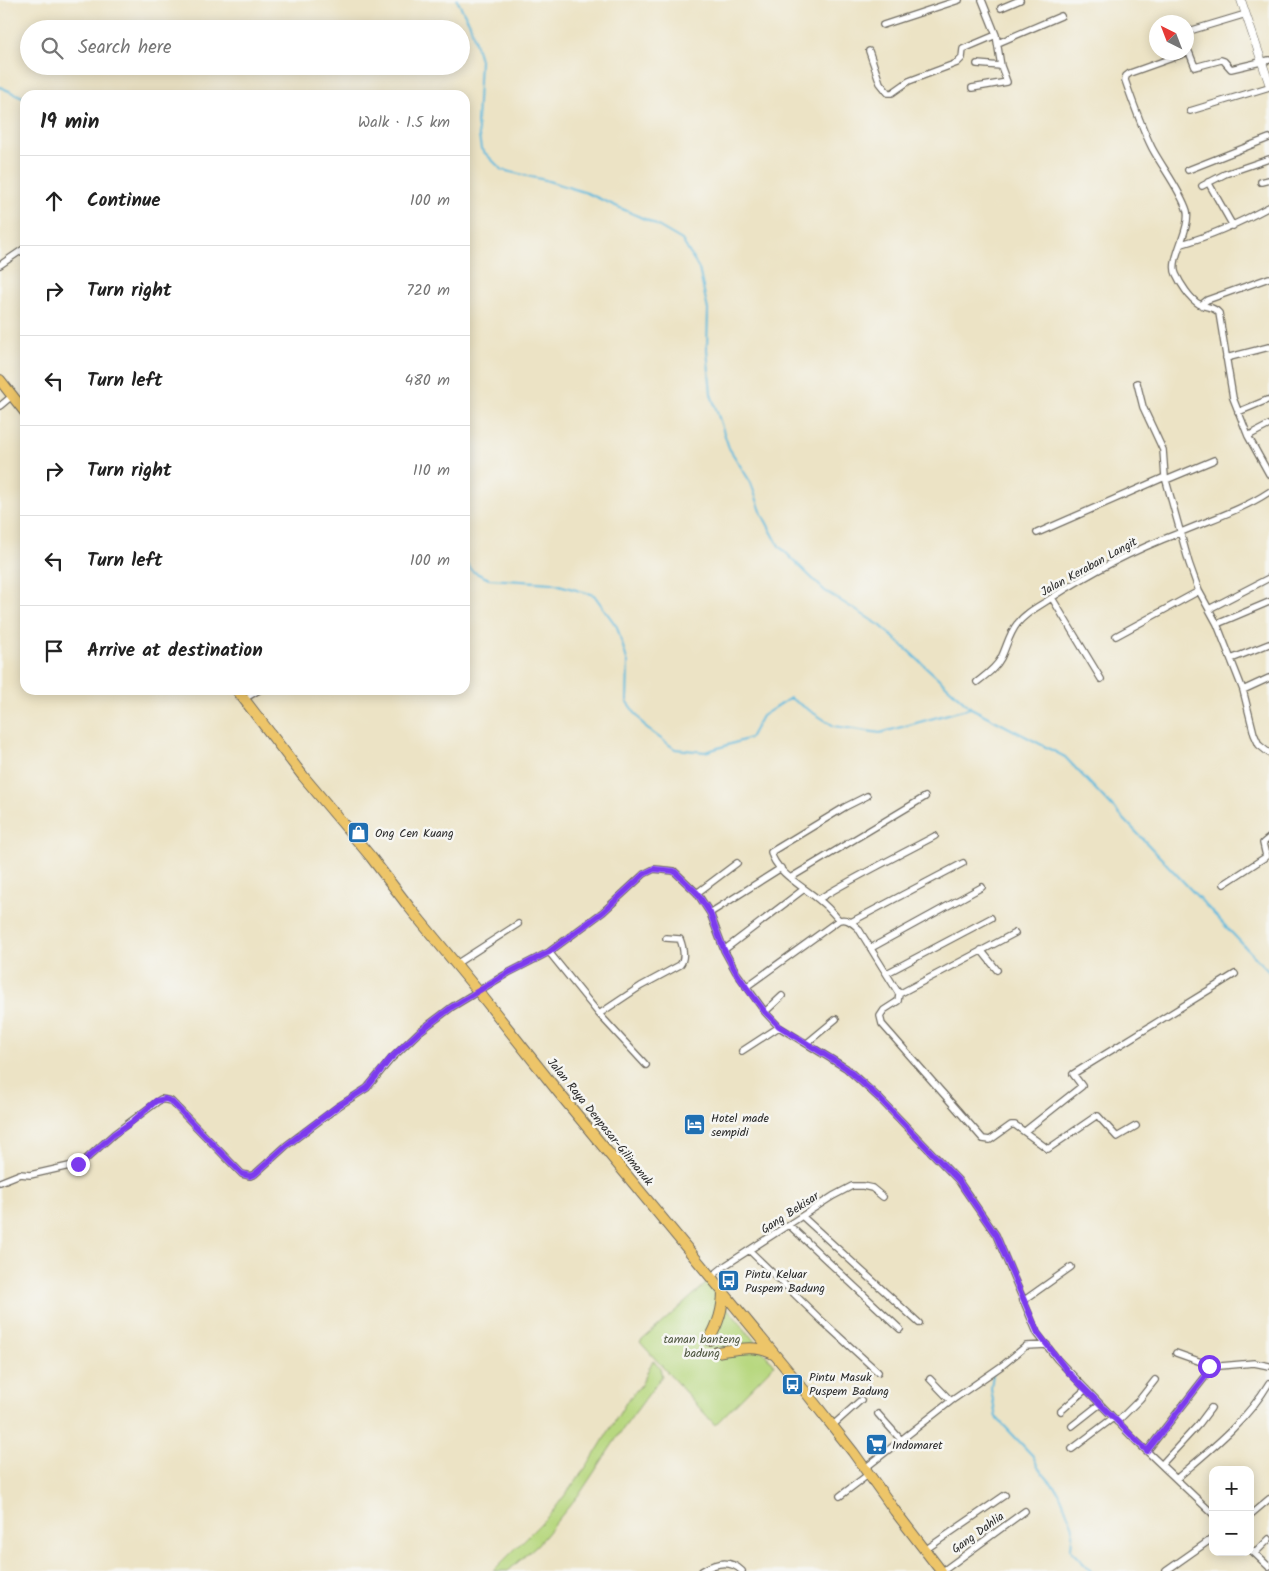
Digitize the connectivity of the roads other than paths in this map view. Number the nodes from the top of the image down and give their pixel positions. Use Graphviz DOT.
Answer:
graph roads {
  1 [pos="958,0"];
  2 [pos="982,0"];
  3 [pos="1020,0"];
  4 [pos="1241,0"];
  5 [pos="1001,8"];
  6 [pos="1246,14"];
  7 [pos="1061,16"];
  8 [pos="883,25"];
  9 [pos="1194,30"];
  10 [pos="996,35"];
  11 [pos="998,44"];
  12 [pos="869,51"];
  13 [pos="1266,61"];
  14 [pos="977,64"];
  15 [pos="1001,66"];
  16 [pos="1269,85"];
  17 [pos="972,88"];
  18 [pos="1190,111"];
  19 [pos="1269,138"];
  20 [pos="1269,159"];
  21 [pos="1188,170"];
  22 [pos="1269,180"];
  23 [pos="1208,182"];
  24 [pos="1261,182"];
  25 [pos="1202,186"];
  26 [pos="1269,207"];
  27 [pos="1233,226"];
  28 [pos="1182,244"];
  29 [pos="20,252"];
  30 [pos="0,264"];
  31 [pos="1269,278"];
  32 [pos="1201,305"];
  33 [pos="1269,347"];
  34 [pos="1226,358"];
  35 [pos="0,380"];
  36 [pos="1137,383"];
  37 [pos="12,396"];
  38 [pos="1267,400"];
  39 [pos="0,406"];
  40 [pos="20,406"];
  41 [pos="1238,412"];
  42 [pos="1269,425"];
  43 [pos="1248,436"];
  44 [pos="1214,460"];
  45 [pos="1269,474"];
  46 [pos="1165,478"];
  47 [pos="1268,492"];
  48 [pos="1179,532"];
  49 [pos="1036,533"];
  50 [pos="1269,578"];
  51 [pos="1199,591"];
  52 [pos="1052,598"];
  53 [pos="1269,602"];
  54 [pos="1209,609"];
  55 [pos="1217,624"];
  56 [pos="1116,636"];
  57 [pos="1269,644"];
  58 [pos="1231,660"];
  59 [pos="1269,678"];
  60 [pos="1101,679"];
  61 [pos="977,682"];
  62 [pos="1243,690"];
  63 [pos="241,695"];
  64 [pos="251,695"];
  65 [pos="244,699"];
  66 [pos="1269,753"];
  67 [pos="867,796"];
  68 [pos="925,797"];
  69 [pos="935,836"];
  70 [pos="1269,838"];
  71 [pos="737,863"];
  72 [pos="963,863"];
  73 [pos="781,868"];
  74 [pos="790,878"];
  75 [pos="1224,884"];
  76 [pos="982,887"];
  77 [pos="804,890"];
  78 [pos="697,893"];
  79 [pos="819,899"];
  80 [pos="710,913"];
  81 [pos="991,918"];
  82 [pos="840,920"];
  83 [pos="851,922"];
  84 [pos="518,924"];
  85 [pos="1015,933"];
  86 [pos="666,938"];
  87 [pos="871,948"];
  88 [pos="724,950"];
  89 [pos="981,950"];
  90 [pos="549,952"];
  91 [pos="456,964"];
  92 [pos="997,970"];
  93 [pos="887,973"];
  94 [pos="1235,974"];
  95 [pos="746,987"];
  96 [pos="478,991"];
  97 [pos="782,996"];
  98 [pos="899,997"];
  99 [pos="765,1012"];
  100 [pos="599,1014"];
  101 [pos="836,1019"];
  102 [pos="779,1026"];
  103 [pos="807,1043"];
  104 [pos="742,1051"];
  105 [pos="646,1065"];
  106 [pos="1136,1126"];
  107 [pos="1025,1131"];
  108 [pos="0,1182"];
  109 [pos="883,1197"];
  110 [pos="803,1216"];
  111 [pos="789,1226"];
  112 [pos="750,1251"];
  113 [pos="1072,1267"];
  114 [pos="711,1276"];
  115 [pos="723,1291"];
  116 [pos="1024,1301"];
  117 [pos="918,1323"];
  118 [pos="900,1329"];
  119 [pos="709,1340"];
  120 [pos="1047,1345"];
  121 [pos="717,1352"];
  122 [pos="1176,1353"];
  123 [pos="778,1357"];
  124 [pos="1269,1366"];
  125 [pos="1209,1367"];
  126 [pos="878,1372"];
  127 [pos="930,1379"];
  128 [pos="1155,1380"];
  129 [pos="1269,1383"];
  130 [pos="1086,1389"];
  131 [pos="862,1400"];
  132 [pos="951,1401"];
  133 [pos="1100,1404"];
  134 [pos="1211,1408"];
  135 [pos="1061,1411"];
  136 [pos="878,1414"];
  137 [pos="1115,1420"];
  138 [pos="832,1426"];
  139 [pos="1072,1426"];
  140 [pos="902,1441"];
  141 [pos="1072,1449"];
  142 [pos="1147,1451"];
  143 [pos="1162,1464"];
  144 [pos="867,1471"];
  145 [pos="1176,1479"];
  146 [pos="1005,1495"];
  147 [pos="840,1496"];
  148 [pos="1269,1500"];
  149 [pos="1024,1511"];
  150 [pos="1210,1511"];
  151 [pos="1254,1512"];
  152 [pos="1269,1539"];
  153 [pos="1209,1541"];
  154 [pos="925,1550"];
  155 [pos="1254,1550"];
  156 [pos="1254,1553"];
  157 [pos="1269,1567"];
  158 [pos="702,1571"];
  159 [pos="742,1571"];
  160 [pos="942,1571"];
  161 [pos="1166,1571"];
  1 -- 8 [label="street"];
  2 -- 10 [label="street"];
  3 -- 5 [label="street"];
  4 -- 6 [label="street"];
  6 -- 9 [label="street"];
  6 -- 13 [label="street"];
  7 -- 11 [label="street"];
  10 -- 11 [label="street"];
  10 -- 12 [label="street"];
  11 -- 15 [label="street"];
  13 -- 16 [label="street"];
  13 -- 28 [label="street"];
  14 -- 15 [label="street"];
  15 -- 17 [label="street"];
  16 -- 18 [label="street"];
  19 -- 21 [label="street"];
  20 -- 23 [label="street"];
  22 -- 24 [label="street"];
  23 -- 25 [label="street"];
  23 -- 27 [label="street"];
  26 -- 27 [label="street"];
  27 -- 28 [label="street"];
  28 -- 32 [label="street"];
  29 -- 30 [label="street"];
  31 -- 32 [label="street"];
  32 -- 34 [label="street"];
  33 -- 34 [label="street"];
  34 -- 41 [label="street"];
  35 -- 37 [label="highway"];
  36 -- 46 [label="street"];
  37 -- 39 [label="street"];
  37 -- 40 [label="highway"];
  38 -- 41 [label="street"];
  41 -- 43 [label="street"];
  42 -- 43 [label="street"];
  43 -- 45 [label="street"];
  44 -- 46 [label="street"];
  46 -- 48 [label="street"];
  46 -- 49 [label="street"];
  47 -- 48 [label="street, Jalan Keraban Langit"];
  48 -- 51 [label="street"];
  48 -- 52 [label="street, Jalan Keraban Langit"];
  50 -- 54 [label="street"];
  51 -- 54 [label="street"];
  51 -- 56 [label="street"];
  52 -- 60 [label="street"];
  52 -- 61 [label="street, Jalan Keraban Langit"];
  53 -- 55 [label="street"];
  54 -- 55 [label="street"];
  55 -- 58 [label="street"];
  57 -- 58 [label="street"];
  58 -- 62 [label="street"];
  59 -- 62 [label="street"];
  62 -- 66 [label="street"];
  63 -- 65 [label="highway, Jalan Raya Denpasar-Gilimanuk"];
  64 -- 65 [label="street"];
  65 -- 91 [label="highway, Jalan Raya Denpasar-Gilimanuk"];
  67 -- 73 [label="street"];
  68 -- 74 [label="street"];
  69 -- 79 [label="street"];
  70 -- 75 [label="street"];
  71 -- 78 [label="street"];
  72 -- 83 [label="street"];
  73 -- 74 [label="street"];
  73 -- 80 [label="street"];
  74 -- 77 [label="street"];
  76 -- 87 [label="street"];
  77 -- 79 [label="street"];
  77 -- 88 [label="street"];
  78 -- 80 [label="street"];
  78 -- 90 [label="street"];
  79 -- 82 [label="street"];
  80 -- 88 [label="street"];
  81 -- 93 [label="street"];
  82 -- 83 [label="street"];
  82 -- 95 [label="street"];
  83 -- 87 [label="street"];
  84 -- 91 [label="street"];
  85 -- 89 [label="street"];
  86 -- 100 [label="street"];
  87 -- 93 [label="street"];
  88 -- 95 [label="street"];
  89 -- 92 [label="street"];
  89 -- 98 [label="street"];
  90 -- 96 [label="street"];
  90 -- 100 [label="street"];
  91 -- 96 [label="highway, Jalan Raya Denpasar-Gilimanuk"];
  93 -- 98 [label="street"];
  94 -- 107 [label="street"];
  95 -- 99 [label="street"];
  96 -- 108 [label="street"];
  96 -- 114 [label="highway, Jalan Raya Denpasar-Gilimanuk"];
  97 -- 99 [label="street"];
  98 -- 107 [label="street"];
  99 -- 102 [label="street"];
  100 -- 105 [label="street"];
  101 -- 103 [label="street"];
  102 -- 103 [label="street"];
  102 -- 104 [label="street"];
  103 -- 116 [label="street"];
  106 -- 107 [label="street"];
  109 -- 110 [label="street, Gang Bekisar"];
  110 -- 111 [label="street, Gang Bekisar"];
  110 -- 117 [label="street"];
  111 -- 112 [label="street, Gang Bekisar"];
  111 -- 118 [label="street"];
  112 -- 114 [label="street, Gang Bekisar"];
  112 -- 126 [label="street"];
  113 -- 116 [label="street"];
  114 -- 115 [label="highway, Jalan Raya Denpasar-Gilimanuk"];
  115 -- 119 [label="highway"];
  115 -- 123 [label="highway, Jalan Raya Denpasar-Gilimanuk"];
  116 -- 120 [label="street"];
  120 -- 130 [label="street"];
  120 -- 132 [label="street"];
  121 -- 123 [label="highway"];
  122 -- 125 [label="street"];
  123 -- 138 [label="highway, Jalan Raya Denpasar-Gilimanuk"];
  124 -- 125 [label="street"];
  125 -- 142 [label="street"];
  127 -- 132 [label="street"];
  128 -- 137 [label="street"];
  129 -- 145 [label="street"];
  130 -- 133 [label="street"];
  130 -- 135 [label="street"];
  131 -- 138 [label="street"];
  132 -- 140 [label="street"];
  133 -- 137 [label="street"];
  133 -- 139 [label="street"];
  134 -- 143 [label="street"];
  136 -- 140 [label="street"];
  137 -- 141 [label="street"];
  137 -- 142 [label="street"];
  138 -- 144 [label="highway, Jalan Raya Denpasar-Gilimanuk"];
  140 -- 144 [label="street"];
  142 -- 143 [label="street"];
  143 -- 145 [label="street"];
  144 -- 147 [label="street"];
  144 -- 154 [label="highway, Jalan Raya Denpasar-Gilimanuk"];
  145 -- 150 [label="street"];
  146 -- 154 [label="street"];
  148 -- 151 [label="street"];
  149 -- 160 [label="street, Gang Dahlia"];
  152 -- 155 [label="street"];
  153 -- 161 [label="street"];
  154 -- 160 [label="highway, Jalan Raya Denpasar-Gilimanuk"];
  156 -- 157 [label="street"];
  158 -- 159 [label="street"];
}
